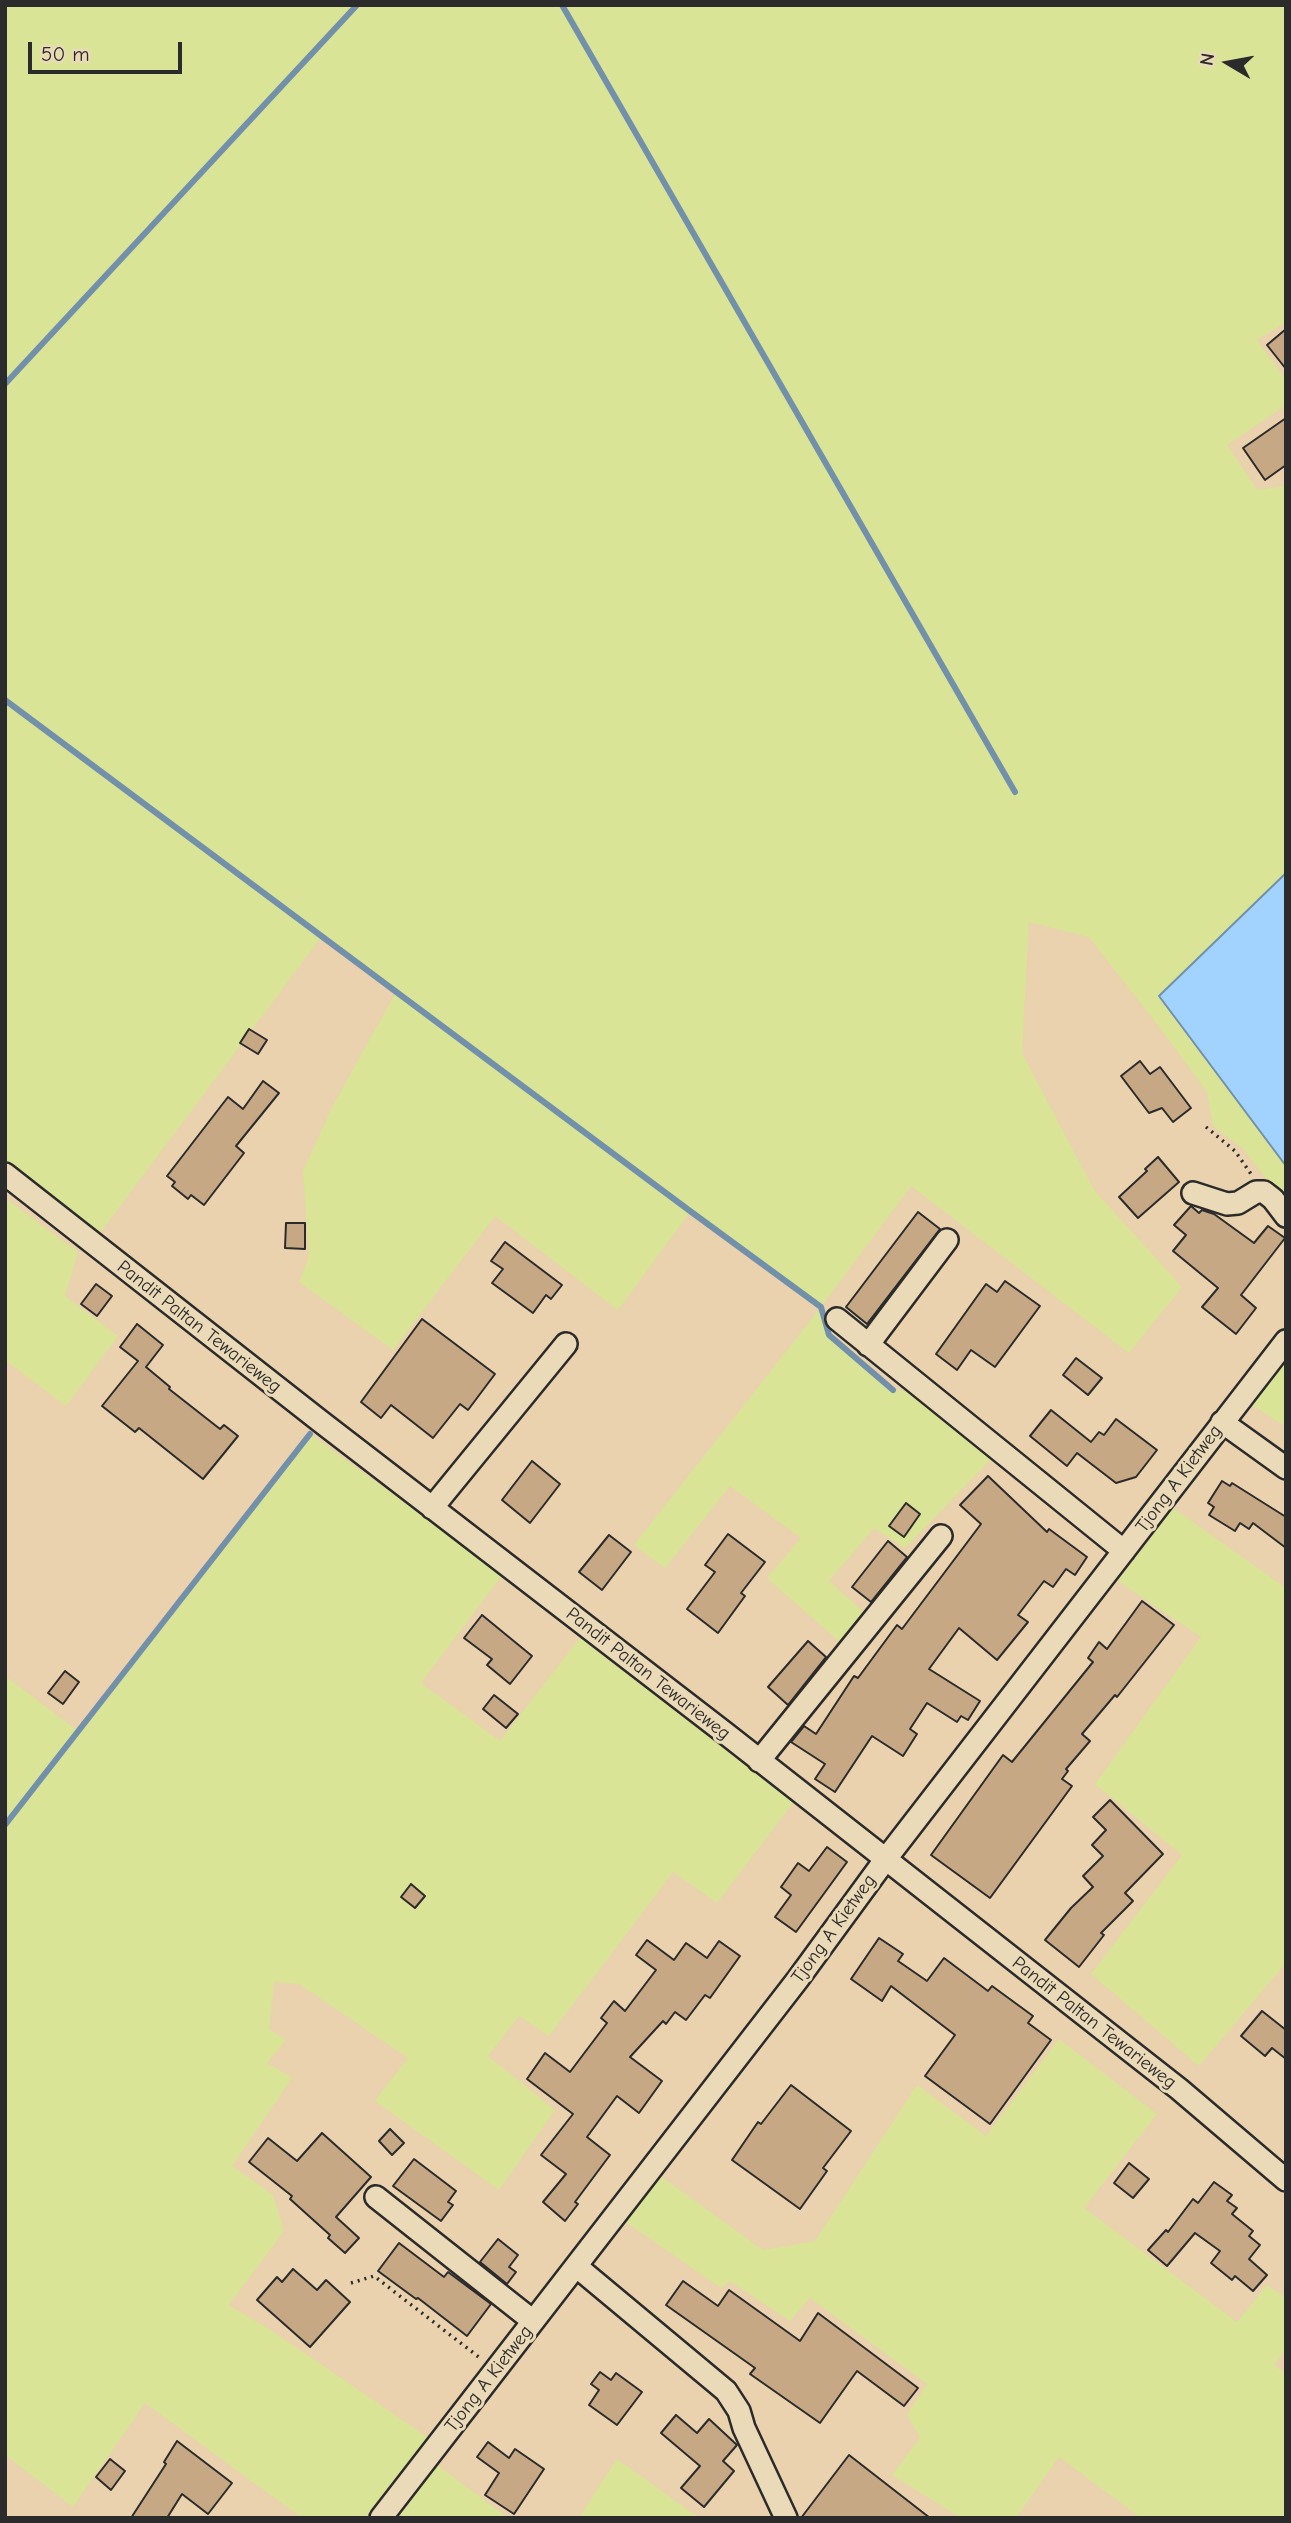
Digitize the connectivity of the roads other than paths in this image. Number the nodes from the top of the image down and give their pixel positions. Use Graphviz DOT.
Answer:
graph roads {
  1 [pos="5,1174"];
  2 [pos="1193,1193"];
  3 [pos="1286,1216"];
  4 [pos="947,1240"];
  5 [pos="837,1319"];
  6 [pos="1286,1341"];
  7 [pos="566,1344"];
  8 [pos="868,1345"];
  9 [pos="1222,1422"];
  10 [pos="1286,1468"];
  11 [pos="432,1508"];
  12 [pos="942,1536"];
  13 [pos="1124,1550"];
  14 [pos="760,1761"];
  15 [pos="885,1860"];
  16 [pos="1286,2180"];
  17 [pos="376,2197"];
  18 [pos="576,2266"];
  19 [pos="533,2321"];
  20 [pos="381,2518"];
  21 [pos="786,2518"];
  1 -- 11 [label="street, Pandit Paltan Tewarieweg"];
  2 -- 3 [label="street"];
  4 -- 8 [label="street"];
  5 -- 8 [label="street"];
  6 -- 9 [label="street, Tjong A Kietweg"];
  7 -- 11 [label="street"];
  8 -- 13 [label="street"];
  9 -- 10 [label="street"];
  9 -- 13 [label="street, Tjong A Kietweg"];
  11 -- 14 [label="street, Pandit Paltan Tewarieweg"];
  12 -- 14 [label="street"];
  13 -- 15 [label="street, Tjong A Kietweg"];
  14 -- 15 [label="street, Pandit Paltan Tewarieweg"];
  15 -- 16 [label="street, Pandit Paltan Tewarieweg"];
  15 -- 18 [label="street, Tjong A Kietweg"];
  17 -- 19 [label="street"];
  18 -- 19 [label="street, Tjong A Kietweg"];
  18 -- 21 [label="street"];
  19 -- 20 [label="street, Tjong A Kietweg"];
}
